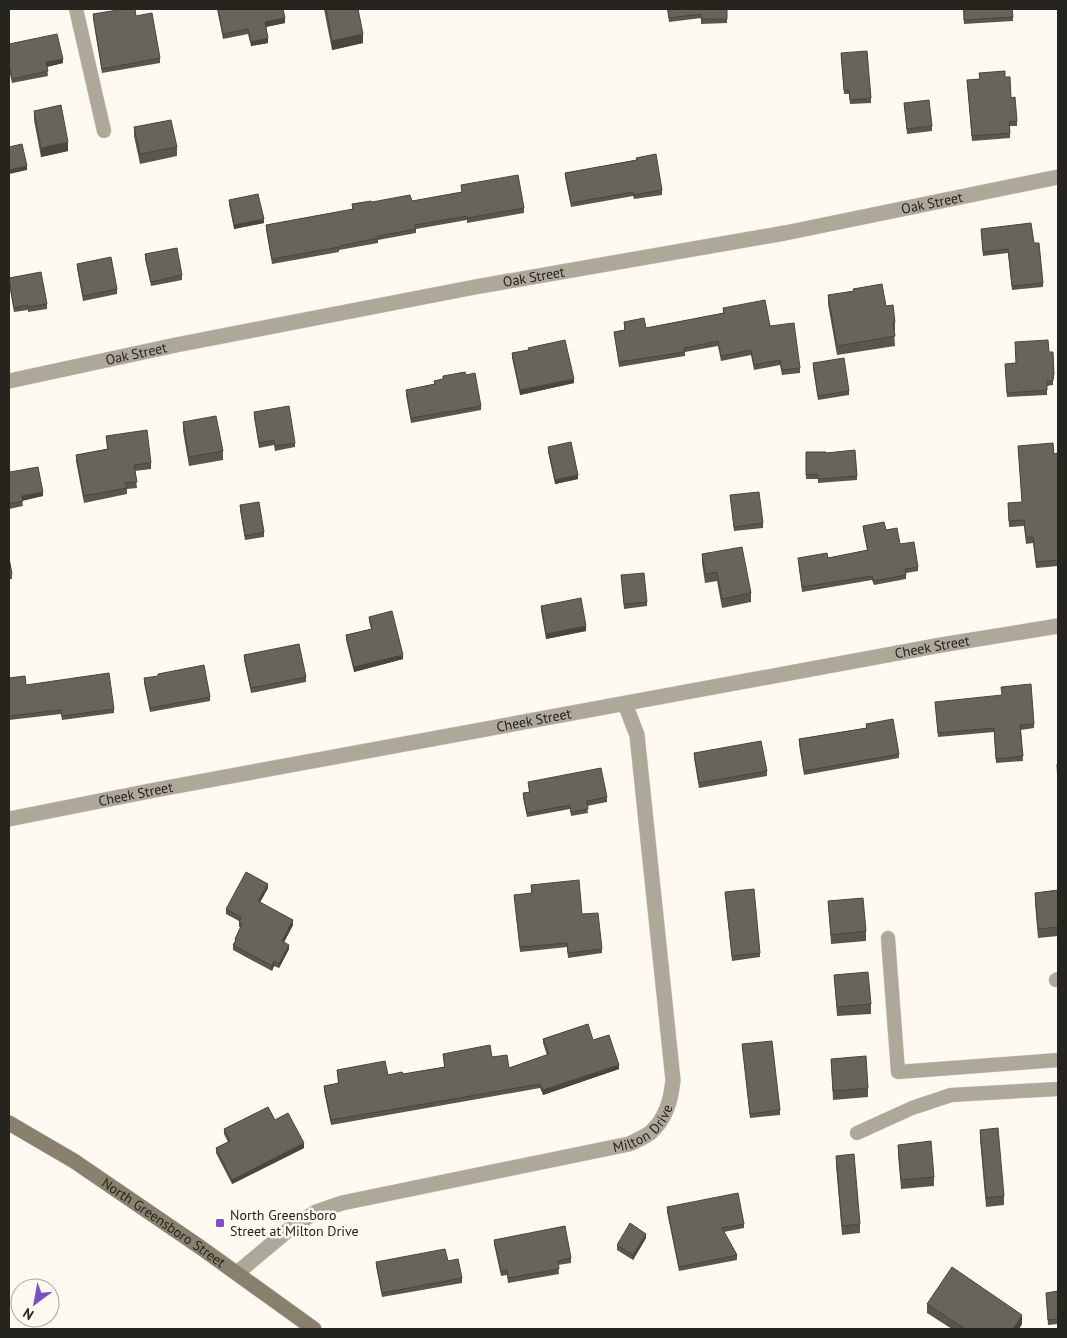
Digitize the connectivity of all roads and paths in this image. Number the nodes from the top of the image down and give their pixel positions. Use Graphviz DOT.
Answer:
graph roads {
  1 [pos="76,9"];
  2 [pos="104,131"];
  3 [pos="1058,177"];
  4 [pos="9,381"];
  5 [pos="1058,626"];
  6 [pos="625,704"];
  7 [pos="9,819"];
  8 [pos="888,938"];
  9 [pos="1058,1060"];
  10 [pos="1058,1089"];
  11 [pos="9,1123"];
  12 [pos="857,1133"];
  13 [pos="236,1273"];
  14 [pos="314,1329"];
  1 -- 2 [label="lane"];
  3 -- 4 [label="street, Oak Street"];
  5 -- 6 [label="street, Cheek Street"];
  6 -- 7 [label="street, Cheek Street"];
  6 -- 13 [label="street, Milton Drive"];
  8 -- 9 [label="lane"];
  10 -- 12 [label="lane"];
  11 -- 13 [label="main road, North Greensboro Street"];
  13 -- 14 [label="main road, North Greensboro Street"];
}
